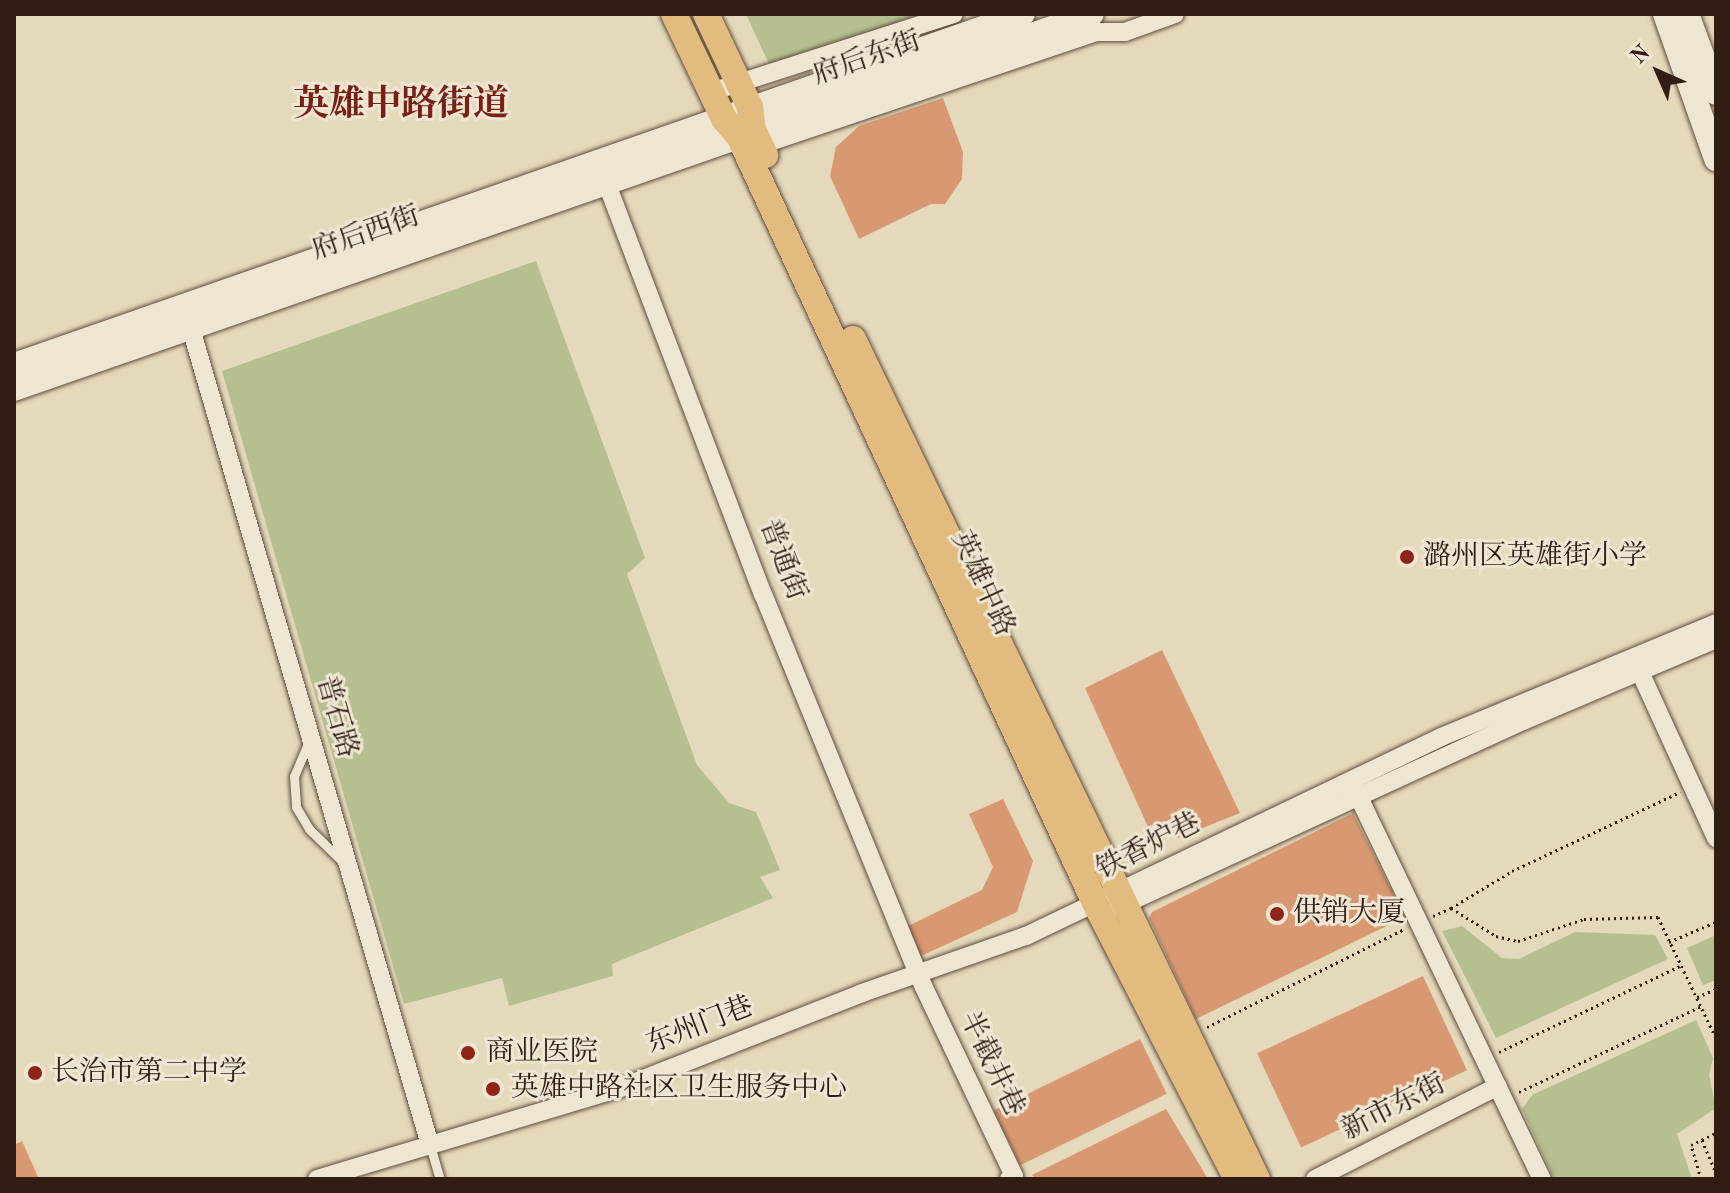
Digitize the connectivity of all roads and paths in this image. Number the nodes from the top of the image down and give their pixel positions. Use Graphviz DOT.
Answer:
graph roads {
  1 [pos="674,14"];
  2 [pos="706,14"];
  3 [pos="954,14"];
  4 [pos="1023,14"];
  5 [pos="1092,14"];
  6 [pos="1175,14"];
  7 [pos="1665,14"];
  8 [pos="1687,14"];
  9 [pos="737,81"];
  10 [pos="711,92"];
  11 [pos="1716,93"];
  12 [pos="745,128"];
  13 [pos="1716,159"];
  14 [pos="602,172"];
  15 [pos="187,316"];
  16 [pos="14,365"];
  17 [pos="14,389"];
  18 [pos="1716,623"];
  19 [pos="1716,639"];
  20 [pos="1636,662"];
  21 [pos="312,734"];
  22 [pos="1693,786"];
  23 [pos="1354,789"];
  24 [pos="1716,838"];
  25 [pos="350,869"];
  26 [pos="1112,902"];
  27 [pos="1451,908"];
  28 [pos="1419,922"];
  29 [pos="1716,922"];
  30 [pos="1669,942"];
  31 [pos="1681,966"];
  32 [pos="919,977"];
  33 [pos="1716,989"];
  34 [pos="1697,997"];
  35 [pos="1702,1006"];
  36 [pos="1189,1036"];
  37 [pos="1716,1038"];
  38 [pos="1485,1058"];
  39 [pos="1501,1092"];
  40 [pos="1716,1133"];
  41 [pos="1702,1140"];
  42 [pos="430,1145"];
  43 [pos="1716,1173"];
  44 [pos="1012,1178"];
  45 [pos="317,1179"];
  46 [pos="440,1179"];
  47 [pos="1237,1179"];
  48 [pos="1257,1179"];
  49 [pos="1315,1179"];
  50 [pos="1542,1179"];
  51 [pos="1701,1179"];
  1 -- 10 [label="main road, 英雄中路"];
  2 -- 9 [label="main road, 英雄中路"];
  3 -- 9 [label="street"];
  4 -- 12 [label="main road, 府后东街"];
  5 -- 12 [label="main road, 府后东街"];
  6 -- 12 [label="street"];
  7 -- 13 [label="main road"];
  8 -- 11 [label="main road"];
  9 -- 10 [label="street"];
  9 -- 12 [label="main road, 英雄中路"];
  10 -- 12 [label="main road, 英雄中路"];
  12 -- 14 [label="main road, 府后西街"];
  12 -- 26 [label="main road, 英雄中路"];
  14 -- 15 [label="main road, 府后西街"];
  14 -- 32 [label="street, 普通街"];
  15 -- 16 [label="main road, 府后西街"];
  15 -- 17 [label="main road, 府后西街"];
  15 -- 21 [label="street, 普石路"];
  18 -- 20 [label="street, 铁香炉巷"];
  19 -- 20 [label="street, 铁香炉巷"];
  20 -- 22 [label="street"];
  20 -- 23 [label="street, 铁香炉巷"];
  21 -- 25 [label="street, 普石路"];
  21 -- 25 [label="lane"];
  22 -- 24 [label="street"];
  22 -- 27 [label="path"];
  23 -- 26 [label="street, 铁香炉巷"];
  23 -- 28 [label="street"];
  25 -- 42 [label="street, 普石路"];
  26 -- 32 [label="street, 东州门巷"];
  26 -- 36 [label="main road, 英雄中路"];
  26 -- 47 [label="main road, 英雄中路"];
  27 -- 28 [label="path"];
  27 -- 30 [label="path"];
  28 -- 36 [label="path"];
  28 -- 38 [label="street"];
  29 -- 30 [label="path"];
  30 -- 31 [label="path"];
  31 -- 34 [label="path"];
  31 -- 38 [label="path"];
  32 -- 42 [label="street, 东州门巷"];
  32 -- 44 [label="street, 半截井巷"];
  33 -- 34 [label="path"];
  34 -- 35 [label="path"];
  35 -- 37 [label="path"];
  35 -- 39 [label="path"];
  36 -- 48 [label="main road, 英雄中路"];
  38 -- 39 [label="street"];
  39 -- 49 [label="street, 新市东街"];
  39 -- 50 [label="street"];
  40 -- 41 [label="path"];
  41 -- 43 [label="path"];
  41 -- 51 [label="path"];
  42 -- 45 [label="street, 东州门巷"];
  42 -- 46 [label="lane"];
}
